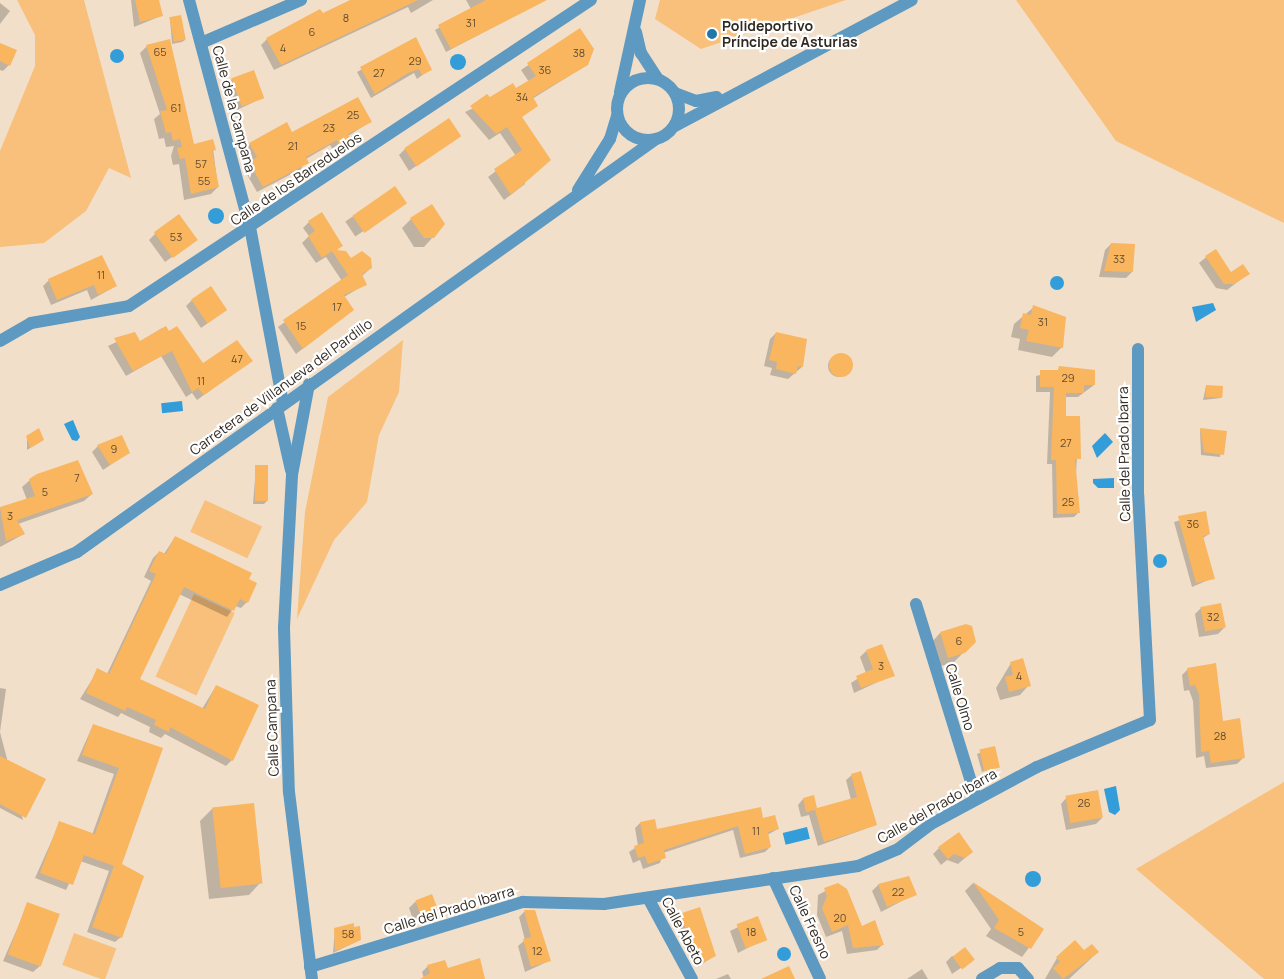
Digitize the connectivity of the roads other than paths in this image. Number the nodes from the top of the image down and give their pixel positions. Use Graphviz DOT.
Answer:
graph roads {
  1 [pos="189,0"];
  2 [pos="301,0"];
  3 [pos="591,0"];
  4 [pos="640,0"];
  5 [pos="912,0"];
  6 [pos="635,27"];
  7 [pos="201,43"];
  8 [pos="658,79"];
  9 [pos="675,93"];
  10 [pos="620,95"];
  11 [pos="724,96"];
  12 [pos="617,116"];
  13 [pos="674,126"];
  14 [pos="656,139"];
  15 [pos="572,198"];
  16 [pos="250,227"];
  17 [pos="0,340"];
  18 [pos="1138,349"];
  19 [pos="309,384"];
  20 [pos="280,405"];
  21 [pos="292,475"];
  22 [pos="0,585"];
  23 [pos="916,604"];
  24 [pos="976,798"];
  25 [pos="773,878"];
  26 [pos="648,898"];
  27 [pos="311,973"];
  28 [pos="692,979"];
  29 [pos="820,979"];
  30 [pos="982,979"];
  31 [pos="1028,979"];
  1 -- 7 [label="street, Calle de la Campana"];
  2 -- 7 [label="street"];
  3 -- 16 [label="street, Calle de los Barreduelos"];
  4 -- 6 [label="street"];
  5 -- 11 [label="street"];
  6 -- 8 [label="street"];
  6 -- 10 [label="street"];
  7 -- 16 [label="street, Calle de la Campana"];
  8 -- 9 [label="street"];
  8 -- 10 [label="street"];
  9 -- 11 [label="street"];
  9 -- 13 [label="street"];
  10 -- 12 [label="street"];
  11 -- 13 [label="street"];
  12 -- 14 [label="street"];
  12 -- 15 [label="street, Carretera de Villanueva del Pardillo"];
  13 -- 14 [label="street"];
  14 -- 15 [label="street, Carretera de Villanueva del Pardillo"];
  15 -- 19 [label="street, Carretera de Villanueva del Pardillo"];
  16 -- 17 [label="street, Calle de los Barreduelos"];
  16 -- 20 [label="street, Calle de la Campana"];
  18 -- 24 [label="street, Calle del Prado Ibarra"];
  19 -- 20 [label="street, Carretera de Villanueva del Pardillo"];
  19 -- 21 [label="street"];
  20 -- 21 [label="street, Calle de la Campana"];
  20 -- 22 [label="street, Carretera de Villanueva del Pardillo"];
  21 -- 27 [label="street, Calle Campana"];
  23 -- 24 [label="street, Calle Olmo"];
  24 -- 25 [label="street, Calle del Prado Ibarra"];
  25 -- 26 [label="street, Calle del Prado Ibarra"];
  25 -- 29 [label="street, Calle Fresno"];
  26 -- 27 [label="street, Calle del Prado Ibarra"];
  26 -- 28 [label="street, Calle Abeto"];
  30 -- 31 [label="street"];
}
